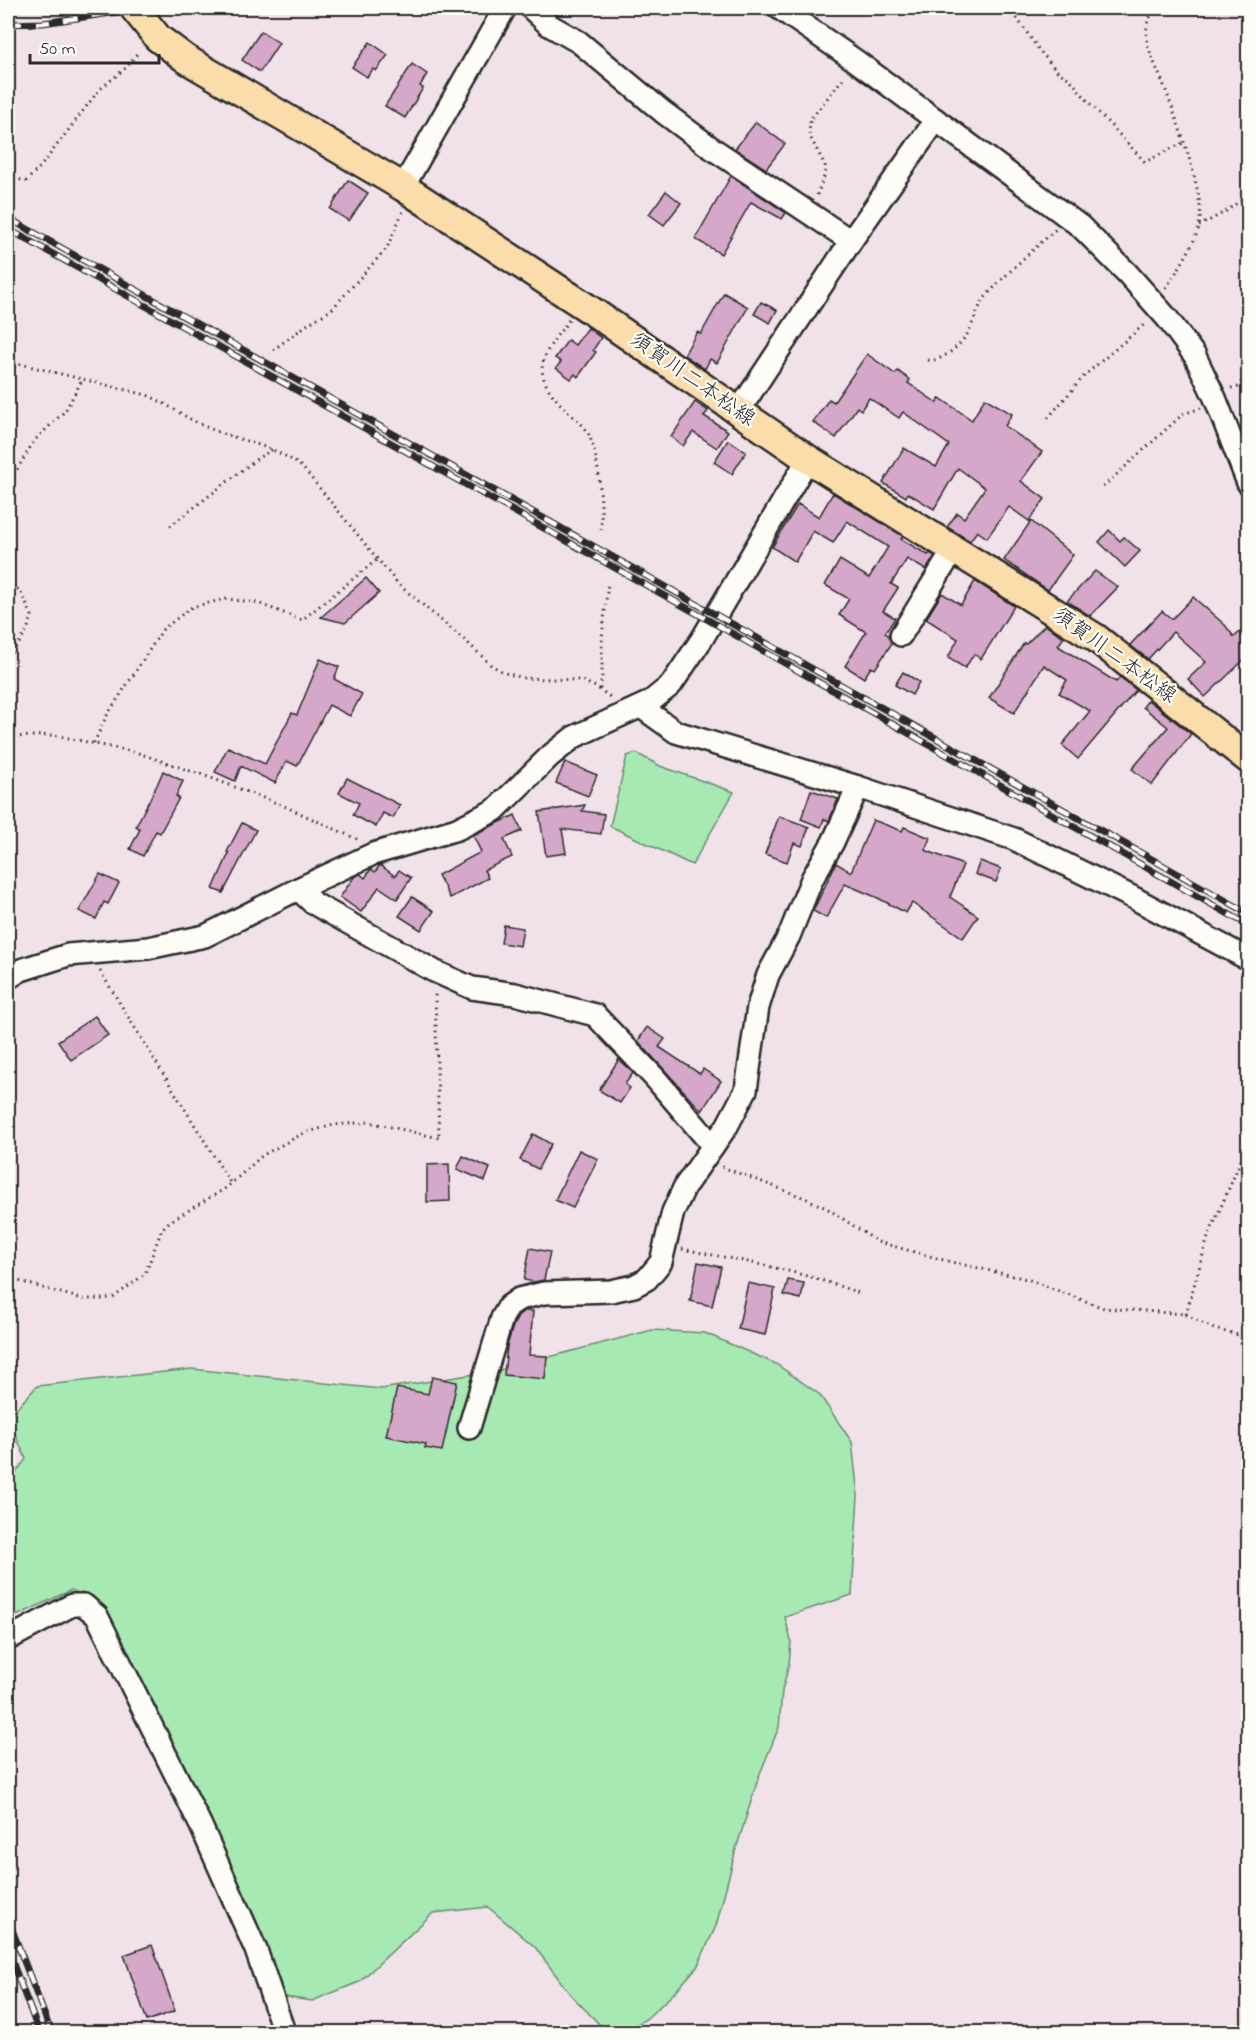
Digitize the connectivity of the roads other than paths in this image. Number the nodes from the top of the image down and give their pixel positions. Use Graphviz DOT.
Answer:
graph roads {
  1 [pos="134,8"];
  2 [pos="505,8"];
  3 [pos="531,8"];
  4 [pos="778,8"];
  5 [pos="936,120"];
  6 [pos="406,190"];
  7 [pos="851,241"];
  8 [pos="738,412"];
  9 [pos="808,459"];
  10 [pos="1248,483"];
  11 [pos="954,549"];
  12 [pos="900,635"];
  13 [pos="634,710"];
  14 [pos="1248,759"];
  15 [pos="858,787"];
  16 [pos="298,889"];
  17 [pos="1248,959"];
  18 [pos="8,978"];
  19 [pos="713,1146"];
  20 [pos="469,1428"];
  21 [pos="8,1639"];
  22 [pos="284,2032"];
  1 -- 6 [label="main road, 須賀川二本松線"];
  2 -- 6 [label="street"];
  3 -- 7 [label="street"];
  4 -- 5 [label="street"];
  5 -- 7 [label="street"];
  5 -- 10 [label="street"];
  6 -- 8 [label="main road, 須賀川二本松線"];
  7 -- 8 [label="street"];
  8 -- 9 [label="main road, 須賀川二本松線"];
  9 -- 11 [label="main road, 須賀川二本松線"];
  9 -- 13 [label="street"];
  11 -- 12 [label="street"];
  11 -- 14 [label="main road, 須賀川二本松線"];
  13 -- 15 [label="street"];
  13 -- 16 [label="street"];
  15 -- 17 [label="street"];
  15 -- 19 [label="street"];
  16 -- 18 [label="street"];
  16 -- 19 [label="street"];
  19 -- 20 [label="street"];
  21 -- 22 [label="street"];
}
